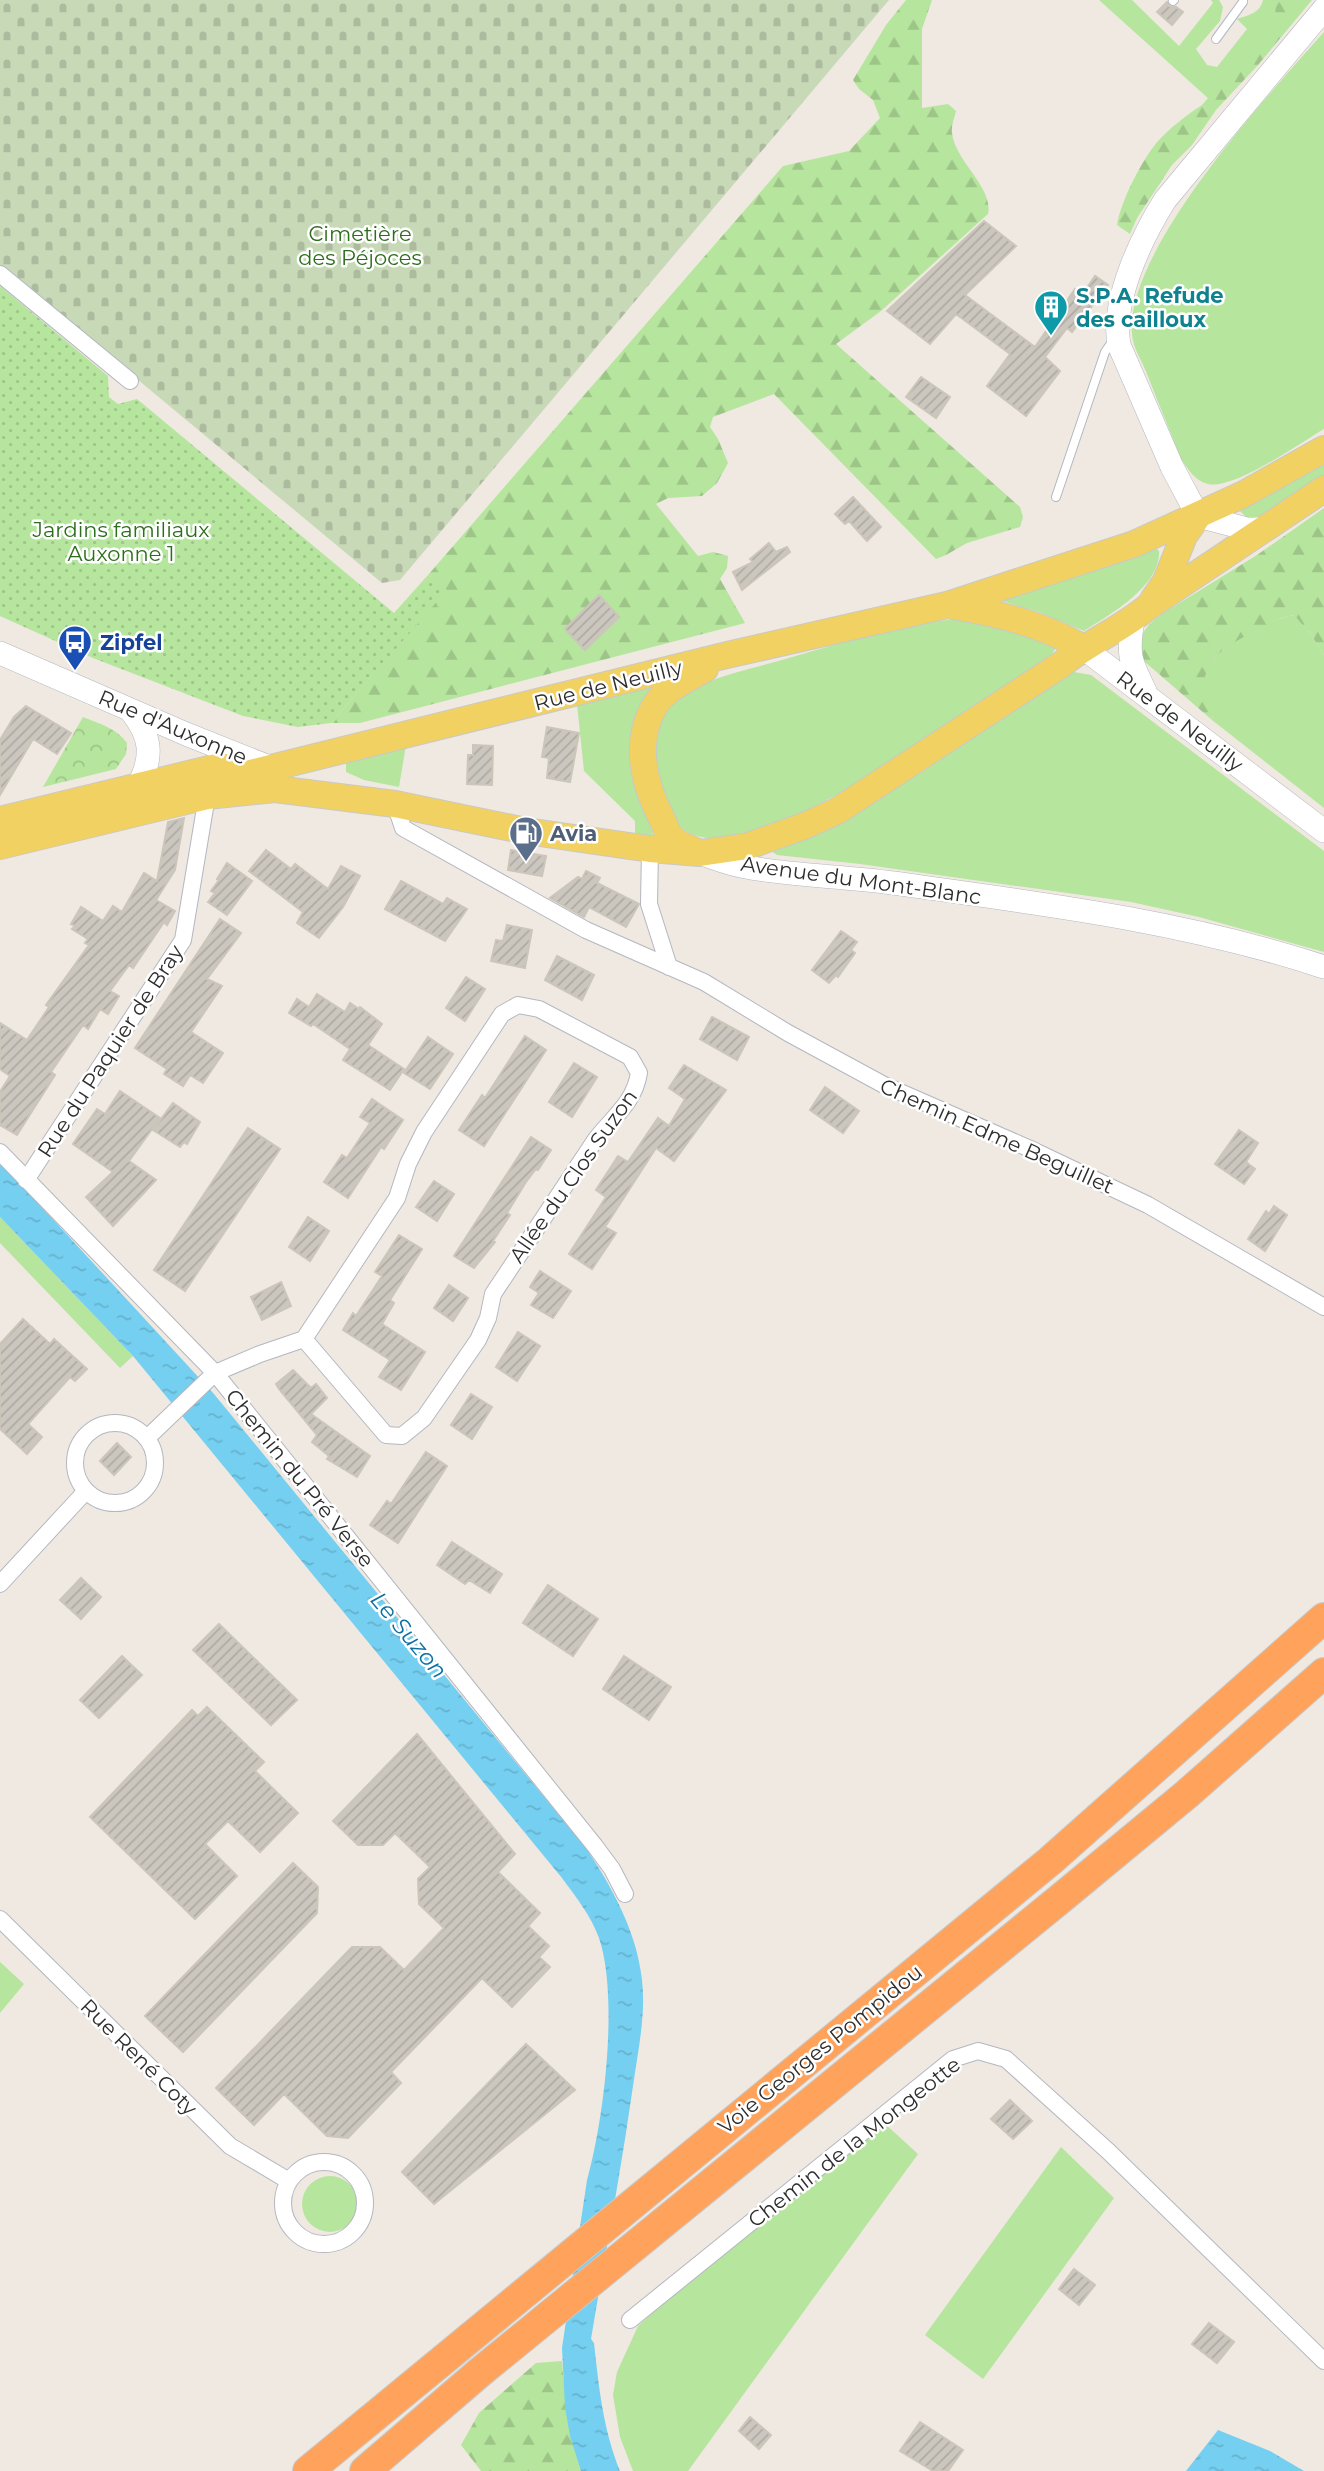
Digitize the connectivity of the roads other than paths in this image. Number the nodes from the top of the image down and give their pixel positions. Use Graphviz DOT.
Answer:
graph roads {
  1 [pos="1242,1"];
  2 [pos="1324,10"];
  3 [pos="1216,39"];
  4 [pos="0,274"];
  5 [pos="1117,334"];
  6 [pos="130,381"];
  7 [pos="1324,449"];
  8 [pos="1324,489"];
  9 [pos="1056,497"];
  10 [pos="1198,516"];
  11 [pos="1264,529"];
  12 [pos="947,605"];
  13 [pos="1141,613"];
  14 [pos="1083,648"];
  15 [pos="0,653"];
  16 [pos="727,655"];
  17 [pos="1149,697"];
  18 [pos="131,711"];
  19 [pos="269,767"];
  20 [pos="138,786"];
  21 [pos="207,796"];
  22 [pos="395,804"];
  23 [pos="110,819"];
  24 [pos="0,820"];
  25 [pos="1324,831"];
  26 [pos="0,846"];
  27 [pos="650,849"];
  28 [pos="700,853"];
  29 [pos="669,967"];
  30 [pos="1324,967"];
  31 [pos="0,1152"];
  32 [pos="26,1180"];
  33 [pos="1324,1307"];
  34 [pos="304,1339"];
  35 [pos="215,1373"];
  36 [pos="147,1438"];
  37 [pos="86,1491"];
  38 [pos="0,1584"];
  39 [pos="1324,1618"];
  40 [pos="1324,1673"];
  41 [pos="625,1894"];
  42 [pos="0,1919"];
  43 [pos="289,2180"];
  44 [pos="630,2320"];
  45 [pos="1324,2361"];
  46 [pos="308,2471"];
  47 [pos="365,2471"];
  1 -- 3 [label="lane"];
  2 -- 5 [label="main road"];
  4 -- 6 [label="street"];
  5 -- 9 [label="lane"];
  5 -- 10 [label="main road"];
  7 -- 10 [label="main road, Rue de Neuilly"];
  8 -- 11 [label="main road"];
  10 -- 11 [label="main road"];
  10 -- 12 [label="main road, Rue de Neuilly"];
  10 -- 13 [label="main road"];
  11 -- 13 [label="main road"];
  12 -- 14 [label="main road, Rue de Neuilly"];
  12 -- 16 [label="main road, Rue de Neuilly"];
  13 -- 14 [label="main road"];
  13 -- 17 [label="main road"];
  14 -- 17 [label="main road, Rue de Neuilly"];
  14 -- 28 [label="main road"];
  15 -- 18 [label="main road, Rue d'Auxonne"];
  16 -- 19 [label="main road, Rue de Neuilly"];
  16 -- 28 [label="main road"];
  17 -- 25 [label="main road, Rue de Neuilly"];
  18 -- 19 [label="main road, Rue d'Auxonne"];
  18 -- 20 [label="main road"];
  19 -- 20 [label="main road"];
  19 -- 22 [label="main road"];
  19 -- 23 [label="main road"];
  20 -- 24 [label="main road"];
  21 -- 22 [label="main road"];
  21 -- 23 [label="main road"];
  21 -- 32 [label="street, Rue du Paquier de Bray"];
  22 -- 27 [label="main road, Avenue du Mont-Blanc"];
  22 -- 29 [label="street, Chemin Edme Beguillet"];
  23 -- 26 [label="main road"];
  27 -- 28 [label="main road, Avenue du Mont-Blanc"];
  27 -- 29 [label="street"];
  28 -- 30 [label="main road, Avenue du Mont-Blanc"];
  29 -- 33 [label="street, Chemin Edme Beguillet"];
  31 -- 32 [label="street, Chemin du Pré Verse"];
  32 -- 35 [label="street, Chemin du Pré Verse"];
  34 -- 34 [label="street, Allée du Clos Suzon"];
  34 -- 35 [label="street"];
  35 -- 36 [label="street"];
  35 -- 41 [label="street, Chemin du Pré Verse"];
  36 -- 37 [label="street"];
  36 -- 37 [label="street"];
  37 -- 38 [label="street"];
  39 -- 46 [label="highway, Voie Georges Pompidou"];
  40 -- 47 [label="highway, Voie Georges Pompidou"];
  42 -- 43 [label="street, Rue René Coty"];
  43 -- 43 [label="street"];
  44 -- 45 [label="street, Chemin de la Mongeotte"];
}
